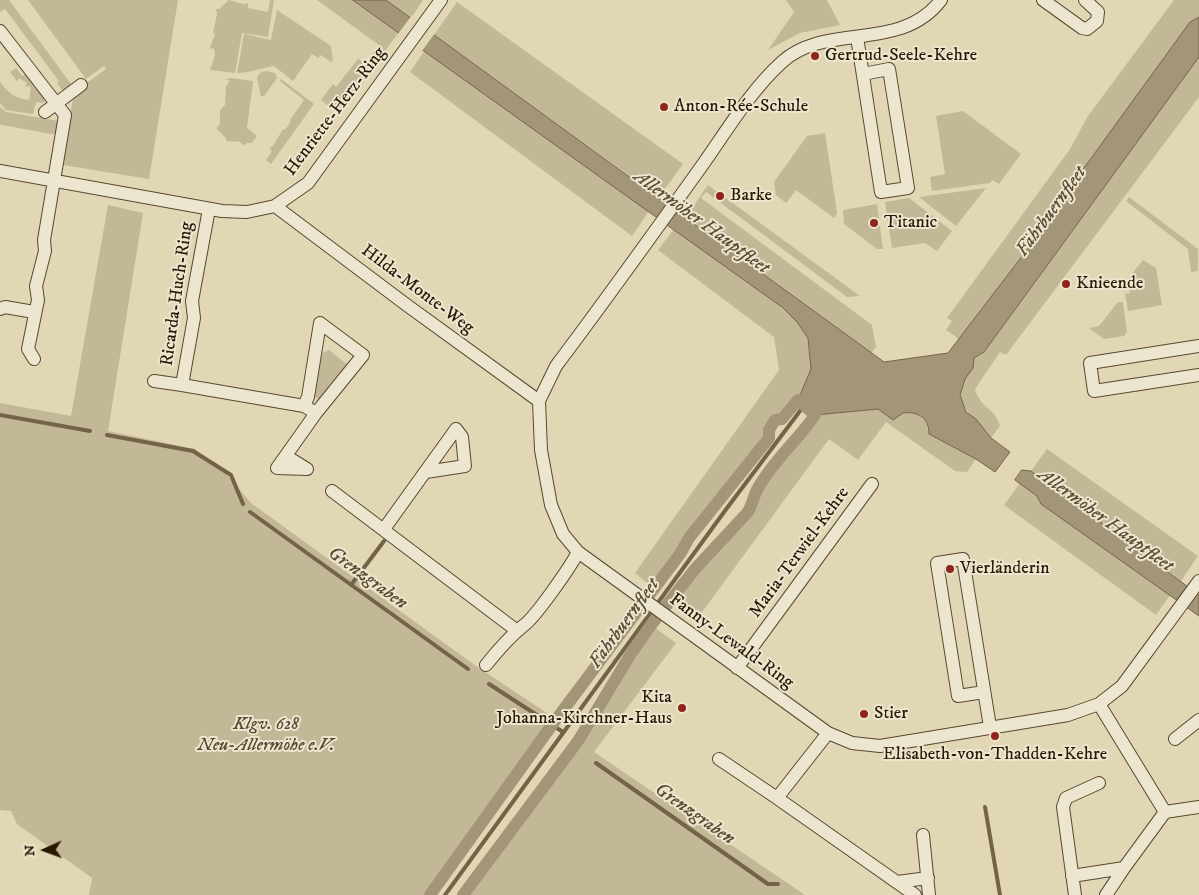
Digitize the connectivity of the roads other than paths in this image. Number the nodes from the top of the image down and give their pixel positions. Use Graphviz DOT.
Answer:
graph roads {
  1 [pos="441,0"];
  2 [pos="941,0"];
  3 [pos="1043,0"];
  4 [pos="1085,0"];
  5 [pos="0,30"];
  6 [pos="857,38"];
  7 [pos="863,74"];
  8 [pos="81,85"];
  9 [pos="56,103"];
  10 [pos="45,112"];
  11 [pos="0,171"];
  12 [pos="55,180"];
  13 [pos="275,206"];
  14 [pos="209,209"];
  15 [pos="0,309"];
  16 [pos="34,312"];
  17 [pos="333,333"];
  18 [pos="1199,346"];
  19 [pos="316,348"];
  20 [pos="34,359"];
  21 [pos="1199,375"];
  22 [pos="154,381"];
  23 [pos="182,386"];
  24 [pos="539,401"];
  25 [pos="304,406"];
  26 [pos="316,413"];
  27 [pos="286,456"];
  28 [pos="426,472"];
  29 [pos="872,484"];
  30 [pos="332,491"];
  31 [pos="384,529"];
  32 [pos="578,552"];
  33 [pos="1198,582"];
  34 [pos="516,630"];
  35 [pos="486,665"];
  36 [pos="737,668"];
  37 [pos="984,692"];
  38 [pos="1099,704"];
  39 [pos="1199,720"];
  40 [pos="990,727"];
  41 [pos="828,733"];
  42 [pos="1175,739"];
  43 [pos="719,759"];
  44 [pos="1099,783"];
  45 [pos="778,798"];
  46 [pos="1199,807"];
  47 [pos="1165,812"];
  48 [pos="923,835"];
  49 [pos="1124,868"];
  50 [pos="1072,876"];
  51 [pos="928,878"];
  52 [pos="897,882"];
  53 [pos="915,895"];
  54 [pos="928,895"];
  55 [pos="1075,895"];
  56 [pos="1104,895"];
  1 -- 13 [label="street, Henriette-Herz-Ring"];
  2 -- 6 [label="street, Fanny-Lewald-Ring"];
  3 -- 4 [label="street"];
  5 -- 9 [label="street"];
  6 -- 7 [label="street"];
  6 -- 24 [label="street, Fanny-Lewald-Ring"];
  7 -- 7 [label="street"];
  8 -- 9 [label="street"];
  9 -- 10 [label="street"];
  9 -- 12 [label="street"];
  11 -- 12 [label="street, Henriette-Herz-Ring"];
  12 -- 14 [label="street, Henriette-Herz-Ring"];
  12 -- 16 [label="street"];
  13 -- 14 [label="street, Henriette-Herz-Ring"];
  13 -- 24 [label="street, Hilda-Monte-Weg"];
  14 -- 23 [label="street, Ricarda-Huch-Ring"];
  15 -- 16 [label="street"];
  16 -- 20 [label="street"];
  17 -- 19 [label="street"];
  17 -- 19 [label="street"];
  17 -- 26 [label="street"];
  18 -- 21 [label="street"];
  19 -- 25 [label="street"];
  22 -- 23 [label="street, Ricarda-Huch-Ring"];
  23 -- 25 [label="street, Ricarda-Huch-Ring"];
  24 -- 32 [label="street, Fanny-Lewald-Ring"];
  25 -- 26 [label="street, Ricarda-Huch-Ring"];
  26 -- 27 [label="street"];
  28 -- 31 [label="street"];
  29 -- 36 [label="street, Maria-Terwiel-Kehre"];
  30 -- 31 [label="street"];
  31 -- 34 [label="street"];
  32 -- 34 [label="street"];
  32 -- 36 [label="street, Fanny-Lewald-Ring"];
  33 -- 38 [label="street, Fanny-Lewald-Ring"];
  34 -- 35 [label="street"];
  36 -- 41 [label="street, Fanny-Lewald-Ring"];
  37 -- 37 [label="street"];
  37 -- 40 [label="street"];
  38 -- 40 [label="street, Fanny-Lewald-Ring"];
  38 -- 47 [label="street"];
  39 -- 42 [label="street"];
  40 -- 41 [label="street, Fanny-Lewald-Ring"];
  41 -- 45 [label="street"];
  43 -- 45 [label="street"];
  44 -- 50 [label="street"];
  45 -- 52 [label="street"];
  46 -- 47 [label="street"];
  47 -- 49 [label="street"];
  48 -- 51 [label="street"];
  49 -- 50 [label="street"];
  49 -- 56 [label="street"];
  50 -- 55 [label="street"];
  51 -- 52 [label="street"];
  51 -- 54 [label="street"];
  52 -- 53 [label="street"];
}
